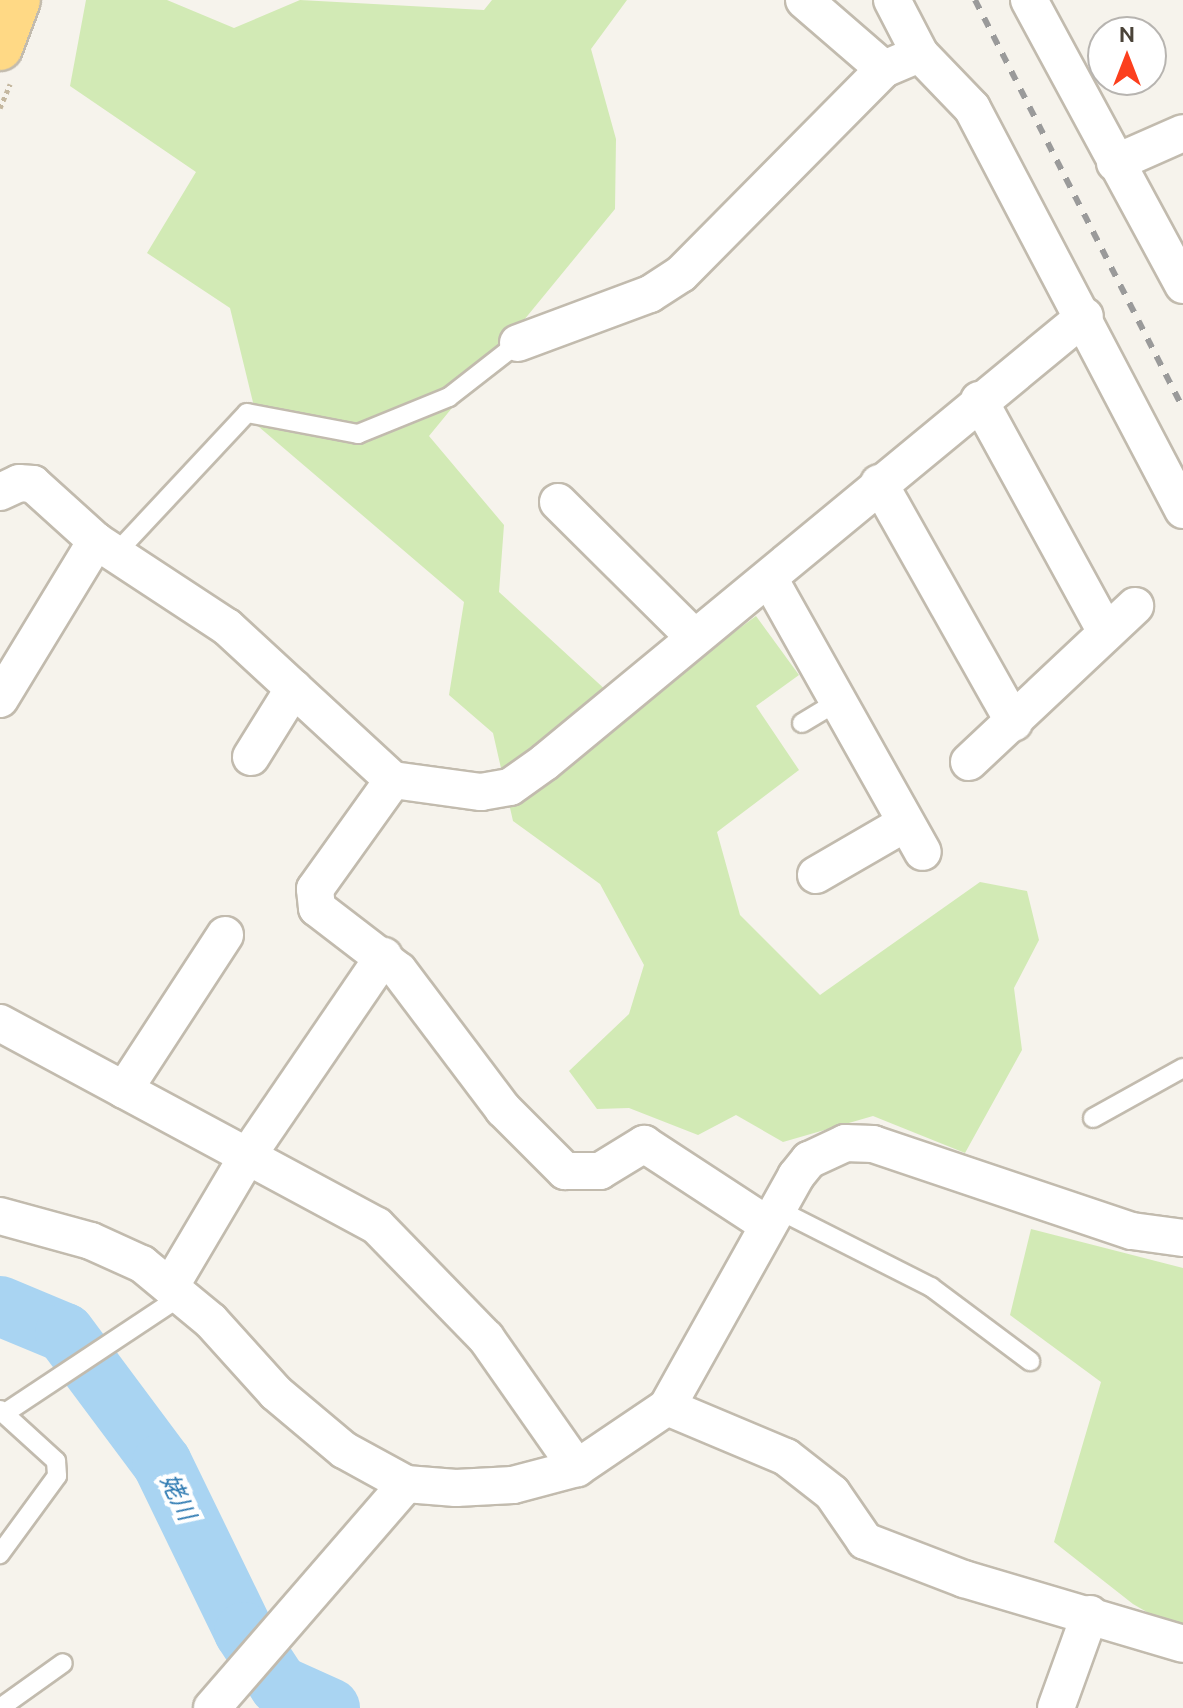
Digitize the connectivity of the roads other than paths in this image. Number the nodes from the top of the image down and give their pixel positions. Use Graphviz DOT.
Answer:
graph roads {
  1 [pos="18,0"];
  2 [pos="804,0"];
  3 [pos="892,0"];
  4 [pos="1029,0"];
  5 [pos="0,48"];
  6 [pos="920,54"];
  7 [pos="884,69"];
  8 [pos="1183,133"];
  9 [pos="1115,163"];
  10 [pos="1182,281"];
  11 [pos="1085,316"];
  12 [pos="518,343"];
  13 [pos="979,400"];
  14 [pos="879,483"];
  15 [pos="0,492"];
  16 [pos="558,502"];
  17 [pos="1183,510"];
  18 [pos="107,546"];
  19 [pos="769,578"];
  20 [pos="1135,606"];
  21 [pos="1106,632"];
  22 [pos="694,637"];
  23 [pos="294,688"];
  24 [pos="0,699"];
  25 [pos="837,702"];
  26 [pos="802,723"];
  27 [pos="1014,723"];
  28 [pos="251,757"];
  29 [pos="969,762"];
  30 [pos="393,780"];
  31 [pos="816,875"];
  32 [pos="225,935"];
  33 [pos="384,956"];
  34 [pos="0,1023"];
  35 [pos="1183,1068"];
  36 [pos="124,1090"];
  37 [pos="1093,1118"];
  38 [pos="248,1155"];
  39 [pos="0,1216"];
  40 [pos="772,1217"];
  41 [pos="1183,1238"];
  42 [pos="176,1292"];
  43 [pos="1030,1361"];
  44 [pos="667,1407"];
  45 [pos="4,1410"];
  46 [pos="577,1468"];
  47 [pos="406,1484"];
  48 [pos="0,1554"];
  49 [pos="1090,1614"];
  50 [pos="1183,1644"];
  51 [pos="63,1663"];
  52 [pos="224,1697"];
  53 [pos="0,1708"];
  54 [pos="1056,1708"];
  1 -- 5 [label="highway"];
  2 -- 7 [label="street"];
  3 -- 6 [label="street"];
  4 -- 9 [label="street"];
  6 -- 7 [label="street"];
  6 -- 11 [label="street"];
  7 -- 12 [label="street"];
  8 -- 9 [label="street"];
  9 -- 10 [label="street"];
  11 -- 13 [label="street"];
  11 -- 17 [label="street"];
  12 -- 18 [label="lane"];
  13 -- 14 [label="street"];
  13 -- 21 [label="street"];
  14 -- 19 [label="street"];
  14 -- 27 [label="street"];
  15 -- 18 [label="street"];
  16 -- 22 [label="street"];
  18 -- 23 [label="street"];
  18 -- 24 [label="street"];
  19 -- 22 [label="street"];
  19 -- 25 [label="street"];
  20 -- 21 [label="street"];
  21 -- 27 [label="street"];
  22 -- 30 [label="street"];
  23 -- 28 [label="street"];
  23 -- 30 [label="street"];
  25 -- 26 [label="lane"];
  25 -- 31 [label="street"];
  27 -- 29 [label="street"];
  30 -- 33 [label="street"];
  32 -- 36 [label="street"];
  33 -- 38 [label="street"];
  33 -- 40 [label="street"];
  34 -- 36 [label="street"];
  35 -- 37 [label="lane"];
  36 -- 38 [label="street"];
  38 -- 42 [label="street"];
  38 -- 46 [label="street"];
  39 -- 42 [label="street"];
  40 -- 41 [label="street"];
  40 -- 43 [label="lane"];
  40 -- 44 [label="street"];
  42 -- 45 [label="lane"];
  42 -- 47 [label="street"];
  44 -- 46 [label="street"];
  44 -- 49 [label="street"];
  45 -- 48 [label="lane"];
  46 -- 47 [label="street"];
  47 -- 52 [label="street"];
  49 -- 50 [label="street"];
  49 -- 54 [label="street"];
  51 -- 53 [label="lane"];
}
